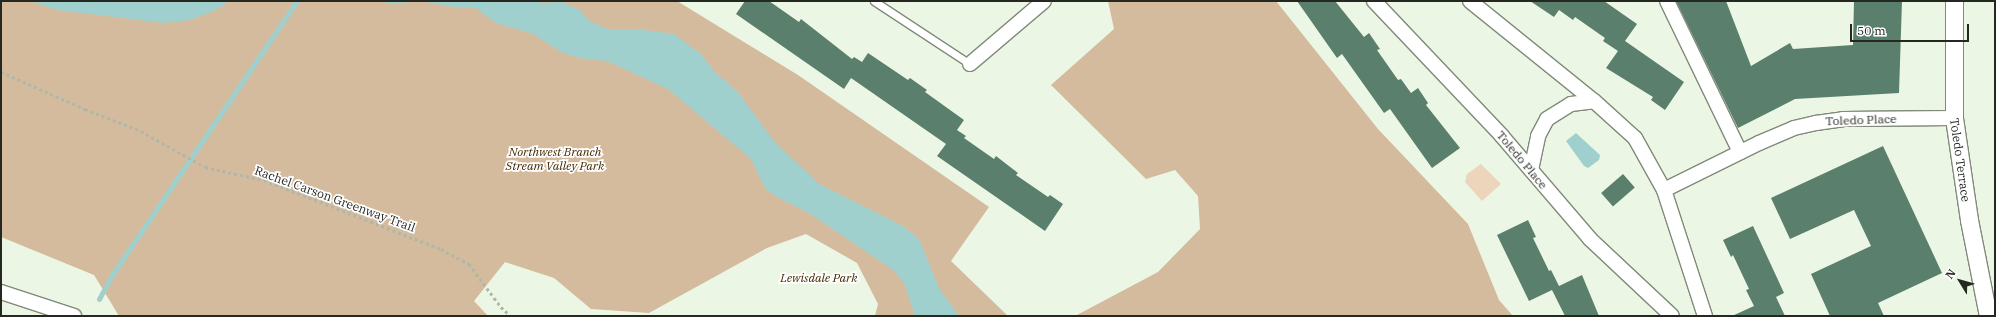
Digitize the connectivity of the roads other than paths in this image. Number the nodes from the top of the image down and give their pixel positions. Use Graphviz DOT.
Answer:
graph roads {
  1 [pos="874,1"];
  2 [pos="1044,1"];
  3 [pos="1374,1"];
  4 [pos="1470,1"];
  5 [pos="1667,1"];
  6 [pos="1954,1"];
  7 [pos="970,64"];
  8 [pos="1594,101"];
  9 [pos="1954,118"];
  10 [pos="1740,152"];
  11 [pos="1531,170"];
  12 [pos="1664,190"];
  13 [pos="1,292"];
  14 [pos="56,314"];
  15 [pos="74,316"];
  16 [pos="1672,316"];
  17 [pos="1705,316"];
  18 [pos="1988,316"];
  1 -- 7 [label="lane"];
  2 -- 7 [label="street"];
  3 -- 11 [label="street, Toledo Place"];
  4 -- 8 [label="street"];
  5 -- 10 [label="street"];
  6 -- 9 [label="street, Toledo Terrace"];
  8 -- 11 [label="street"];
  8 -- 12 [label="street"];
  9 -- 10 [label="street, Toledo Place"];
  9 -- 18 [label="street, Toledo Terrace"];
  10 -- 12 [label="street, Toledo Place"];
  11 -- 16 [label="street, Toledo Place"];
  12 -- 17 [label="street"];
  13 -- 14 [label="street"];
  14 -- 15 [label="street"];
}
